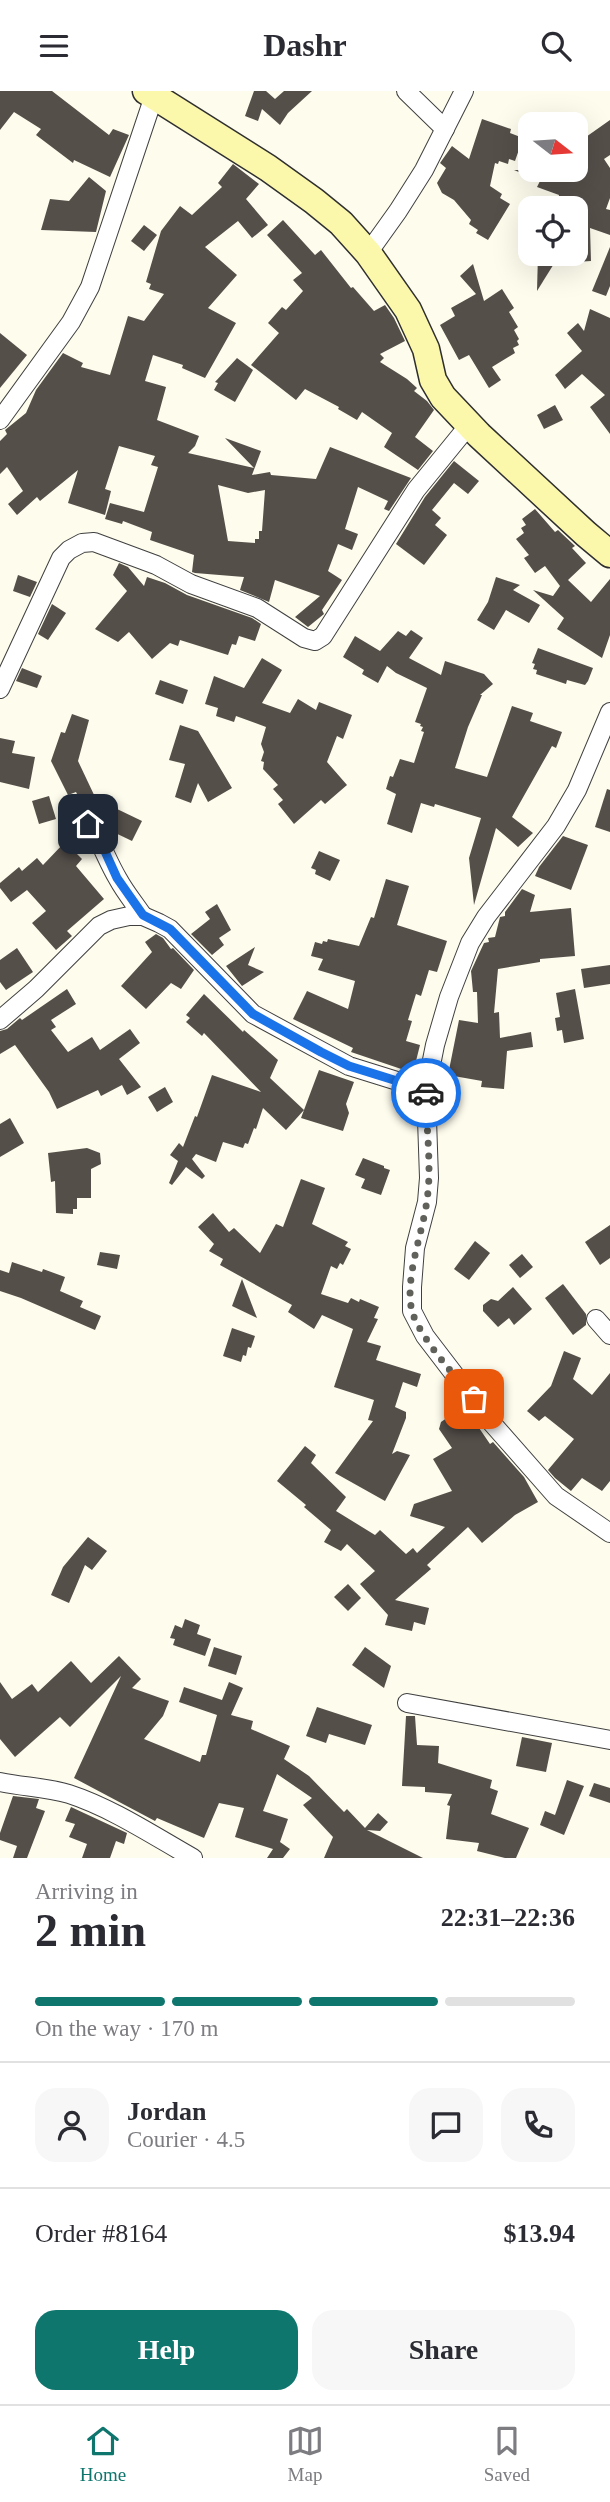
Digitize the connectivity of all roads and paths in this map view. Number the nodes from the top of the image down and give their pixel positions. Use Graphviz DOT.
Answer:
graph roads {
  1 [pos="406,91"];
  2 [pos="464,91"];
  3 [pos="150,93"];
  4 [pos="446,129"];
  5 [pos="368,253"];
  6 [pos="0,420"];
  7 [pos="469,425"];
  8 [pos="610,554"];
  9 [pos="0,689"];
  10 [pos="610,712"];
  11 [pos="72,812"];
  12 [pos="143,915"];
  13 [pos="0,1020"];
  14 [pos="426,1090"];
  15 [pos="596,1319"];
  16 [pos="610,1335"];
  17 [pos="610,1534"];
  18 [pos="407,1703"];
  19 [pos="610,1740"];
  20 [pos="0,1781"];
  21 [pos="193,1858"];
  1 -- 4 [label="street"];
  2 -- 4 [label="street"];
  3 -- 5 [label="street"];
  3 -- 6 [label="street"];
  4 -- 5 [label="street"];
  5 -- 7 [label="street"];
  7 -- 8 [label="street"];
  7 -- 9 [label="street"];
  10 -- 14 [label="street"];
  11 -- 12 [label="street"];
  12 -- 13 [label="street"];
  12 -- 14 [label="street"];
  14 -- 17 [label="street"];
  15 -- 16 [label="street"];
  18 -- 19 [label="street"];
  20 -- 21 [label="street"];
}
